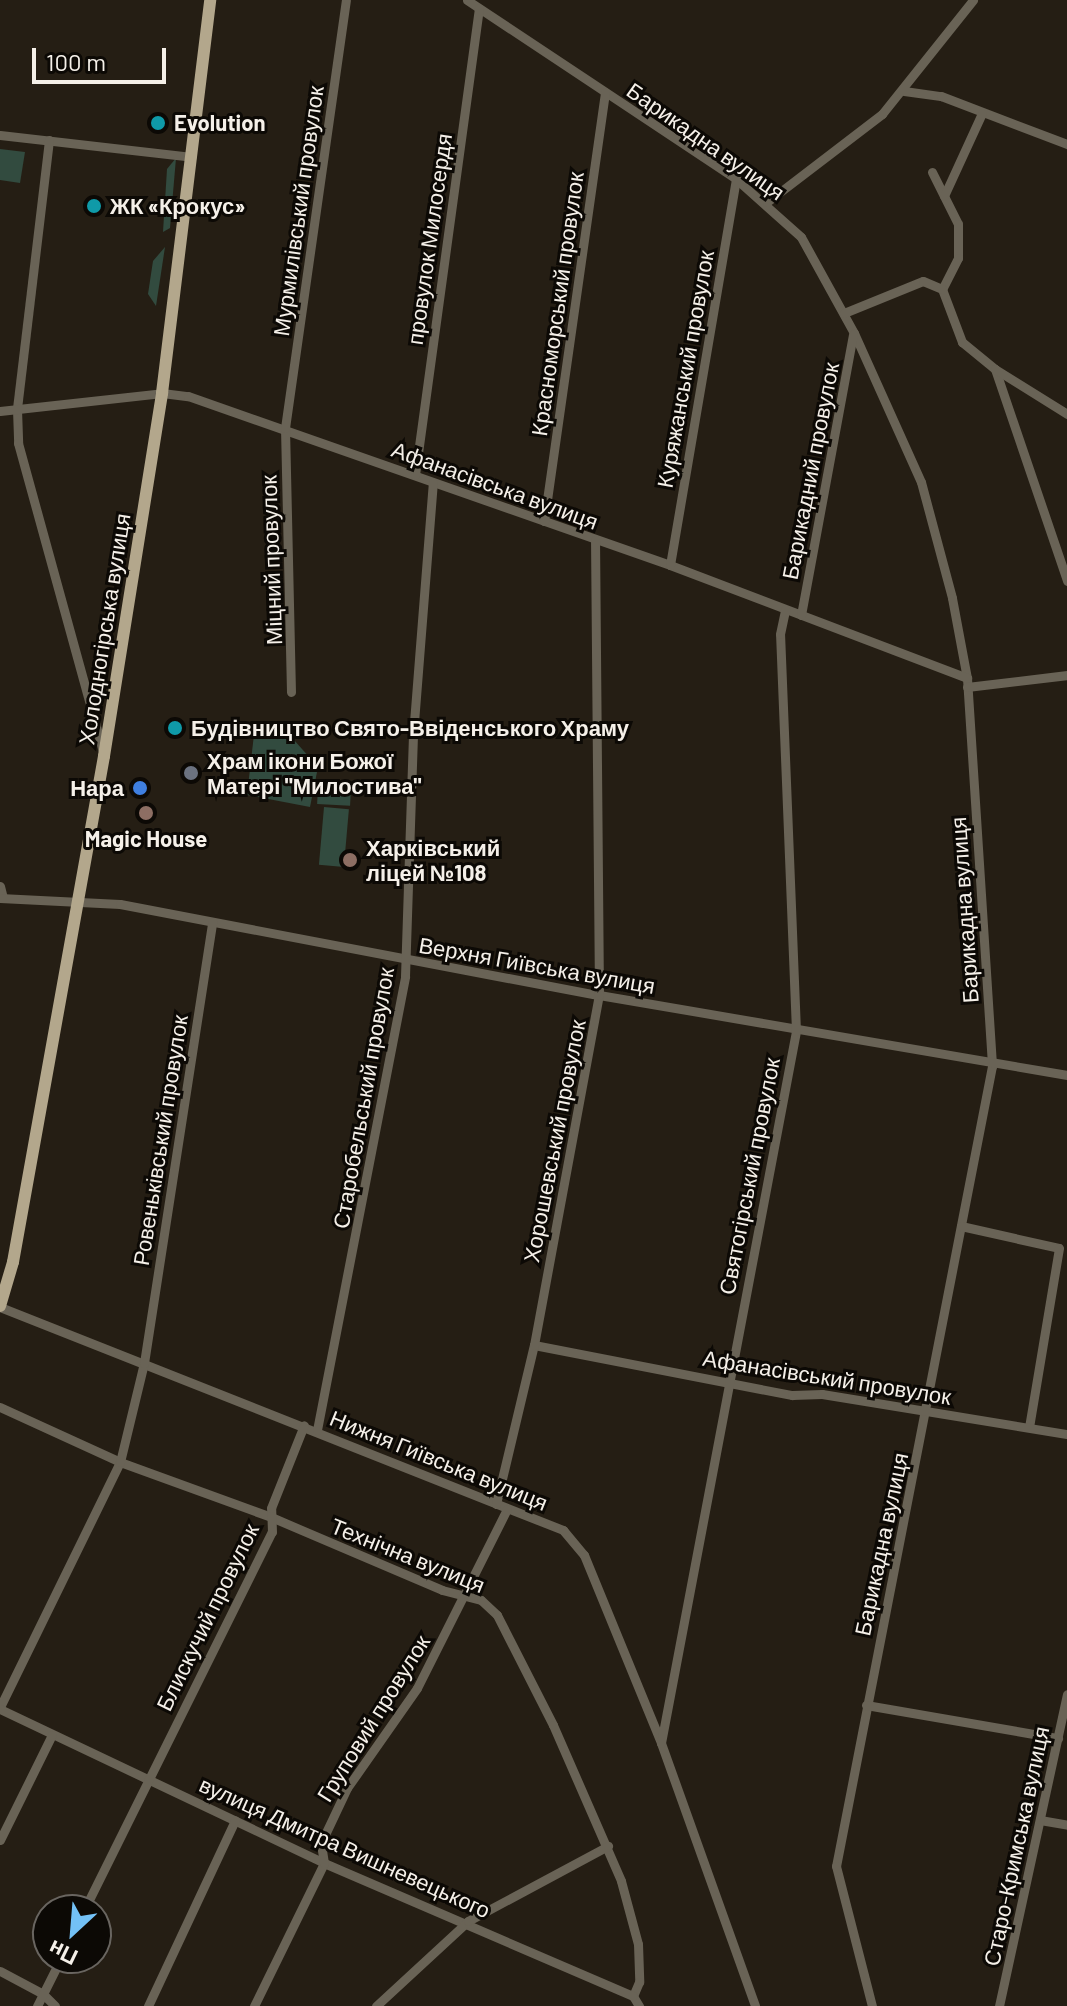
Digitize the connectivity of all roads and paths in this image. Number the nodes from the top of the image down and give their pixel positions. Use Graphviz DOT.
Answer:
graph roads {
  1 [pos="210,0"];
  2 [pos="346,0"];
  3 [pos="467,0"];
  4 [pos="973,0"];
  5 [pos="479,8"];
  6 [pos="904,91"];
  7 [pos="605,92"];
  8 [pos="982,113"];
  9 [pos="0,135"];
  10 [pos="49,140"];
  11 [pos="1067,144"];
  12 [pos="192,157"];
  13 [pos="932,172"];
  14 [pos="736,179"];
  15 [pos="944,196"];
  16 [pos="767,202"];
  17 [pos="942,289"];
  18 [pos="844,313"];
  19 [pos="854,333"];
  20 [pos="995,369"];
  21 [pos="162,393"];
  22 [pos="17,409"];
  23 [pos="0,411"];
  24 [pos="1067,414"];
  25 [pos="285,428"];
  26 [pos="415,475"];
  27 [pos="433,483"];
  28 [pos="544,521"];
  29 [pos="595,540"];
  30 [pos="670,565"];
  31 [pos="1067,581"];
  32 [pos="785,610"];
  33 [pos="801,615"];
  34 [pos="1067,675"];
  35 [pos="967,682"];
  36 [pos="291,692"];
  37 [pos="104,756"];
  38 [pos="0,886"];
  39 [pos="2,898"];
  40 [pos="79,901"];
  41 [pos="212,922"];
  42 [pos="407,959"];
  43 [pos="599,995"];
  44 [pos="796,1031"];
  45 [pos="992,1066"];
  46 [pos="1067,1075"];
  47 [pos="961,1226"];
  48 [pos="0,1307"];
  49 [pos="534,1345"];
  50 [pos="144,1363"];
  51 [pos="728,1382"];
  52 [pos="0,1407"];
  53 [pos="926,1411"];
  54 [pos="304,1425"];
  55 [pos="1029,1427"];
  56 [pos="317,1430"];
  57 [pos="1067,1434"];
  58 [pos="120,1462"];
  59 [pos="496,1504"];
  60 [pos="507,1509"];
  61 [pos="271,1517"];
  62 [pos="467,1596"];
  63 [pos="1067,1695"];
  64 [pos="866,1705"];
  65 [pos="0,1708"];
  66 [pos="52,1735"];
  67 [pos="1058,1738"];
  68 [pos="661,1743"];
  69 [pos="148,1778"];
  70 [pos="235,1820"];
  71 [pos="1040,1820"];
  72 [pos="1067,1825"];
  73 [pos="0,1840"];
  74 [pos="321,1843"];
  75 [pos="608,1846"];
  76 [pos="303,1852"];
  77 [pos="324,1863"];
  78 [pos="92,1894"];
  79 [pos="468,1921"];
  80 [pos="0,1971"];
  81 [pos="53,1974"];
  82 [pos="43,1994"];
  83 [pos="633,1996"];
  84 [pos="385,1997"];
  85 [pos="37,2006"];
  86 [pos="55,2006"];
  87 [pos="148,2006"];
  88 [pos="254,2006"];
  89 [pos="376,2006"];
  90 [pos="393,2006"];
  91 [pos="639,2006"];
  92 [pos="755,2006"];
  93 [pos="872,2006"];
  94 [pos="999,2006"];
  1 -- 12 [label="main road, Холодногірська вулиця"];
  2 -- 25 [label="street, Мурмилівський провулок"];
  3 -- 5 [label="street, Барикадна вулиця"];
  4 -- 6 [label="street"];
  5 -- 7 [label="street, Барикадна вулиця"];
  5 -- 26 [label="street, провулок Милосердя"];
  6 -- 8 [label="street"];
  6 -- 16 [label="street"];
  7 -- 14 [label="street, Барикадна вулиця"];
  7 -- 28 [label="street, Красноморський провулок"];
  8 -- 11 [label="street"];
  8 -- 15 [label="street"];
  9 -- 10 [label="street"];
  10 -- 12 [label="street"];
  10 -- 22 [label="street"];
  12 -- 21 [label="main road, Холодногірська вулиця"];
  13 -- 15 [label="street"];
  14 -- 16 [label="street, Барикадна вулиця"];
  14 -- 30 [label="street, Куряжанський провулок"];
  15 -- 17 [label="street"];
  16 -- 18 [label="street, Барикадна вулиця"];
  17 -- 18 [label="street"];
  17 -- 20 [label="street"];
  18 -- 19 [label="street, Барикадна вулиця"];
  19 -- 33 [label="street, Барикадний провулок"];
  19 -- 35 [label="street, Барикадна вулиця"];
  20 -- 24 [label="street"];
  20 -- 31 [label="street"];
  21 -- 22 [label="street, Афанасівська вулиця"];
  21 -- 25 [label="street, Афанасівська вулиця"];
  21 -- 37 [label="main road, Холодногірська вулиця"];
  22 -- 23 [label="street, Афанасівська вулиця"];
  22 -- 37 [label="street"];
  25 -- 26 [label="street, Афанасівська вулиця"];
  25 -- 36 [label="street, Міцний провулок"];
  26 -- 27 [label="street, Афанасівська вулиця"];
  27 -- 28 [label="street, Афанасівська вулиця"];
  27 -- 42 [label="street, Старобельський провулок"];
  28 -- 29 [label="street, Афанасівська вулиця"];
  29 -- 30 [label="street, Афанасівська вулиця"];
  29 -- 43 [label="street, Хорошевський провулок"];
  30 -- 32 [label="street, Афанасівська вулиця"];
  32 -- 33 [label="street, Афанасівська вулиця"];
  32 -- 44 [label="street, Святогірський провулок"];
  33 -- 35 [label="street, Афанасівська вулиця"];
  34 -- 35 [label="street, Афанасівська вулиця"];
  35 -- 45 [label="street, Барикадна вулиця"];
  37 -- 40 [label="main road, Холодногірська вулиця"];
  38 -- 39 [label="street"];
  39 -- 40 [label="street, Верхня Гиївська вулиця"];
  40 -- 41 [label="street, Верхня Гиївська вулиця"];
  40 -- 48 [label="main road, Холодногірська вулиця"];
  41 -- 42 [label="street, Верхня Гиївська вулиця"];
  41 -- 50 [label="street, Ровеньківський провулок"];
  42 -- 43 [label="street, Верхня Гиївська вулиця"];
  42 -- 56 [label="street, Старобельський провулок"];
  43 -- 44 [label="street, Верхня Гиївська вулиця"];
  43 -- 49 [label="street, Хорошевський провулок"];
  44 -- 45 [label="street, Верхня Гиївська вулиця"];
  44 -- 51 [label="street, Святогірський провулок"];
  45 -- 46 [label="street, Верхня Гиївська вулиця"];
  45 -- 47 [label="street, Барикадна вулиця"];
  47 -- 53 [label="street, Барикадна вулиця"];
  47 -- 55 [label="street"];
  48 -- 50 [label="street, Нижня Гиївська вулиця"];
  49 -- 51 [label="street, Афанасівський провулок"];
  49 -- 59 [label="street, Хорошевський провулок"];
  50 -- 54 [label="street, Нижня Гиївська вулиця"];
  50 -- 58 [label="street, Ровеньківський провулок"];
  51 -- 53 [label="street, Афанасівський провулок"];
  51 -- 68 [label="street, Святогірський провулок"];
  52 -- 58 [label="street, Технічна вулиця"];
  53 -- 55 [label="street, Афанасівський провулок"];
  53 -- 64 [label="street, Барикадна вулиця"];
  54 -- 56 [label="street, Нижня Гиївська вулиця"];
  54 -- 61 [label="street, Блискучий провулок"];
  55 -- 57 [label="street, Афанасівський провулок"];
  56 -- 59 [label="street, Нижня Гиївська вулиця"];
  58 -- 61 [label="street, Технічна вулиця"];
  58 -- 65 [label="street, Ровеньківський провулок"];
  59 -- 60 [label="street, Нижня Гиївська вулиця"];
  60 -- 62 [label="street, Груповий провулок"];
  60 -- 68 [label="street, Нижня Гиївська вулиця"];
  61 -- 62 [label="street, Технічна вулиця"];
  61 -- 69 [label="street, Блискучий провулок"];
  62 -- 74 [label="street, Груповий провулок"];
  62 -- 75 [label="street, Технічна вулиця"];
  63 -- 67 [label="street, Старо-Кримська вулиця"];
  64 -- 67 [label="street"];
  64 -- 93 [label="street, Барикадна вулиця"];
  65 -- 66 [label="street, вулиця Дмитра Вишневецького"];
  66 -- 69 [label="street, вулиця Дмитра Вишневецького"];
  66 -- 73 [label="street"];
  67 -- 71 [label="street, Старо-Кримська вулиця"];
  68 -- 92 [label="street, Нижня Гиївська вулиця"];
  69 -- 70 [label="street, вулиця Дмитра Вишневецького"];
  69 -- 78 [label="street, Блискучий провулок"];
  70 -- 76 [label="street, вулиця Дмитра Вишневецького"];
  70 -- 87 [label="street"];
  71 -- 72 [label="street"];
  71 -- 94 [label="street, Старо-Кримська вулиця"];
  74 -- 76 [label="street"];
  74 -- 77 [label="street"];
  75 -- 79 [label="street"];
  75 -- 83 [label="street, Технічна вулиця"];
  76 -- 77 [label="street, вулиця Дмитра Вишневецького"];
  77 -- 79 [label="street, вулиця Дмитра Вишневецького"];
  77 -- 88 [label="street"];
  79 -- 83 [label="street, вулиця Дмитра Вишневецького"];
  79 -- 84 [label="street"];
  80 -- 82 [label="street"];
  81 -- 82 [label="street"];
  82 -- 85 [label="street"];
  82 -- 86 [label="street"];
  83 -- 91 [label="street"];
  84 -- 89 [label="street"];
  84 -- 90 [label="street"];
}
